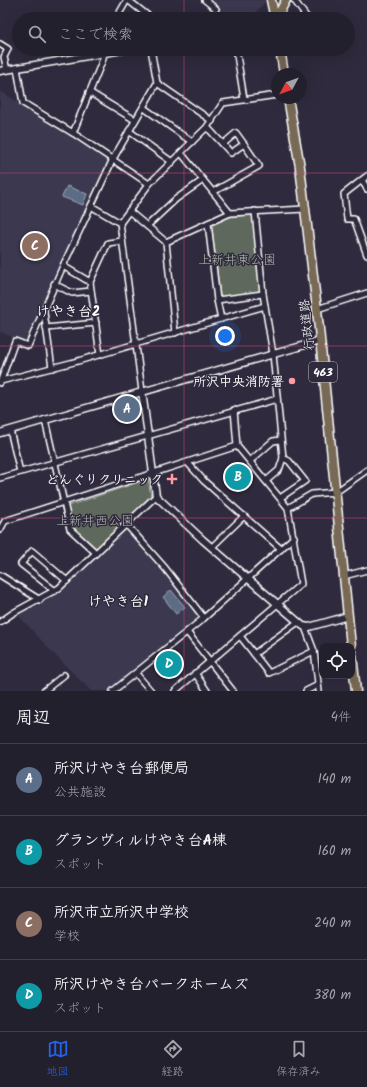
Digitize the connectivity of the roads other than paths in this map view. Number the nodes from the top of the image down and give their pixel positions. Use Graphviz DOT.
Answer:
graph roads {
  1 [pos="128,0"];
  2 [pos="205,0"];
  3 [pos="271,0"];
  4 [pos="286,0"];
  5 [pos="294,0"];
  6 [pos="216,9"];
  7 [pos="120,12"];
  8 [pos="143,12"];
  9 [pos="274,12"];
  10 [pos="279,12"];
  11 [pos="303,12"];
  12 [pos="0,44"];
  13 [pos="78,56"];
  14 [pos="103,56"];
  15 [pos="152,56"];
  16 [pos="237,56"];
  17 [pos="281,56"];
  18 [pos="17,68"];
  19 [pos="283,68"];
  20 [pos="7,70"];
  21 [pos="0,71"];
  22 [pos="157,83"];
  23 [pos="89,92"];
  24 [pos="271,97"];
  25 [pos="244,99"];
  26 [pos="289,104"];
  27 [pos="144,108"];
  28 [pos="135,120"];
  29 [pos="212,121"];
  30 [pos="207,127"];
  31 [pos="129,131"];
  32 [pos="73,133"];
  33 [pos="192,142"];
  34 [pos="223,144"];
  35 [pos="244,144"];
  36 [pos="181,153"];
  37 [pos="113,159"];
  38 [pos="172,162"];
  39 [pos="367,176"];
  40 [pos="203,180"];
  41 [pos="362,180"];
  42 [pos="149,184"];
  43 [pos="367,189"];
  44 [pos="213,192"];
  45 [pos="91,206"];
  46 [pos="305,209"];
  47 [pos="129,211"];
  48 [pos="255,211"];
  49 [pos="230,214"];
  50 [pos="120,223"];
  51 [pos="208,223"];
  52 [pos="147,226"];
  53 [pos="122,241"];
  54 [pos="166,242"];
  55 [pos="367,256"];
  56 [pos="63,266"];
  57 [pos="90,282"];
  58 [pos="54,284"];
  59 [pos="91,291"];
  60 [pos="367,293"];
  61 [pos="263,294"];
  62 [pos="217,300"];
  63 [pos="265,306"];
  64 [pos="317,309"];
  65 [pos="44,312"];
  66 [pos="221,319"];
  67 [pos="96,323"];
  68 [pos="46,328"];
  69 [pos="175,333"];
  70 [pos="319,341"];
  71 [pos="136,344"];
  72 [pos="273,354"];
  73 [pos="100,355"];
  74 [pos="2,368"];
  75 [pos="52,368"];
  76 [pos="0,382"];
  77 [pos="142,391"];
  78 [pos="277,399"];
  79 [pos="234,410"];
  80 [pos="45,420"];
  81 [pos="10,430"];
  82 [pos="0,433"];
  83 [pos="148,436"];
  84 [pos="281,440"];
  85 [pos="237,446"];
  86 [pos="283,458"];
  87 [pos="250,461"];
  88 [pos="55,463"];
  89 [pos="188,463"];
  90 [pos="367,470"];
  91 [pos="20,472"];
  92 [pos="153,474"];
  93 [pos="0,478"];
  94 [pos="266,481"];
  95 [pos="336,492"];
  96 [pos="156,496"];
  97 [pos="280,498"];
  98 [pos="64,504"];
  99 [pos="288,508"];
  100 [pos="244,516"];
  101 [pos="126,524"];
  102 [pos="0,530"];
  103 [pos="294,537"];
  104 [pos="212,547"];
  105 [pos="281,549"];
  106 [pos="96,553"];
  107 [pos="367,570"];
  108 [pos="0,575"];
  109 [pos="344,576"];
  110 [pos="249,578"];
  111 [pos="66,581"];
  112 [pos="55,591"];
  113 [pos="40,600"];
  114 [pos="278,604"];
  115 [pos="13,613"];
  116 [pos="348,616"];
  117 [pos="0,618"];
  118 [pos="204,618"];
  119 [pos="0,622"];
  120 [pos="298,622"];
  121 [pos="305,627"];
  122 [pos="187,632"];
  123 [pos="240,636"];
  124 [pos="351,643"];
  125 [pos="314,650"];
  126 [pos="254,654"];
  127 [pos="210,661"];
  128 [pos="195,673"];
  129 [pos="64,675"];
  130 [pos="138,676"];
  131 [pos="355,679"];
  132 [pos="319,688"];
  133 [pos="117,690"];
  134 [pos="44,691"];
  135 [pos="151,691"];
  136 [pos="175,691"];
  137 [pos="207,691"];
  138 [pos="233,691"];
  139 [pos="306,691"];
  140 [pos="356,691"];
  1 -- 7 [label="street"];
  1 -- 8 [label="street"];
  2 -- 6 [label="street"];
  3 -- 9 [label="highway"];
  4 -- 10 [label="highway"];
  5 -- 11 [label="street"];
  12 -- 20 [label="street"];
  13 -- 18 [label="street"];
  14 -- 23 [label="street"];
  15 -- 22 [label="street"];
  16 -- 25 [label="street"];
  17 -- 19 [label="highway"];
  18 -- 20 [label="street"];
  18 -- 32 [label="street"];
  20 -- 21 [label="street"];
  22 -- 27 [label="street"];
  22 -- 29 [label="street"];
  23 -- 28 [label="street"];
  23 -- 32 [label="street"];
  24 -- 25 [label="street"];
  25 -- 29 [label="street"];
  26 -- 46 [label="highway, 行政道路 / 463"];
  27 -- 28 [label="street"];
  27 -- 33 [label="street"];
  28 -- 31 [label="street"];
  29 -- 30 [label="street"];
  30 -- 33 [label="street"];
  30 -- 34 [label="street"];
  31 -- 37 [label="street"];
  31 -- 38 [label="street"];
  32 -- 37 [label="street"];
  33 -- 36 [label="street"];
  34 -- 35 [label="street"];
  34 -- 35 [label="street"];
  35 -- 44 [label="street"];
  36 -- 38 [label="street"];
  36 -- 40 [label="street"];
  37 -- 42 [label="street"];
  37 -- 45 [label="street"];
  38 -- 42 [label="street"];
  39 -- 41 [label="street"];
  40 -- 44 [label="street"];
  40 -- 52 [label="street"];
  41 -- 43 [label="street"];
  41 -- 55 [label="street"];
  42 -- 47 [label="street"];
  44 -- 49 [label="street"];
  45 -- 50 [label="street"];
  45 -- 56 [label="street"];
  46 -- 48 [label="street"];
  46 -- 64 [label="highway, 行政道路 / 463"];
  47 -- 50 [label="street"];
  47 -- 52 [label="street"];
  48 -- 49 [label="street"];
  48 -- 61 [label="street"];
  49 -- 51 [label="street"];
  50 -- 53 [label="street"];
  51 -- 54 [label="street"];
  51 -- 62 [label="street"];
  52 -- 54 [label="street"];
  53 -- 57 [label="street"];
  53 -- 71 [label="street"];
  54 -- 69 [label="street"];
  56 -- 57 [label="street"];
  56 -- 58 [label="street"];
  57 -- 59 [label="street"];
  58 -- 59 [label="street"];
  58 -- 65 [label="street"];
  59 -- 67 [label="street"];
  60 -- 64 [label="street"];
  61 -- 62 [label="street"];
  61 -- 63 [label="street"];
  62 -- 66 [label="street"];
  63 -- 66 [label="street"];
  63 -- 72 [label="street"];
  64 -- 70 [label="highway, 行政道路 / 463"];
  65 -- 68 [label="street"];
  65 -- 74 [label="street"];
  66 -- 69 [label="street"];
  67 -- 68 [label="street"];
  67 -- 73 [label="street"];
  68 -- 75 [label="street"];
  69 -- 71 [label="street"];
  70 -- 72 [label="street"];
  70 -- 95 [label="highway, 行政道路 / 463"];
  71 -- 73 [label="street"];
  71 -- 77 [label="street"];
  72 -- 77 [label="street"];
  72 -- 78 [label="street"];
  73 -- 75 [label="street"];
  74 -- 76 [label="street"];
  75 -- 76 [label="street"];
  77 -- 80 [label="street"];
  77 -- 83 [label="street"];
  78 -- 79 [label="street"];
  78 -- 84 [label="street"];
  79 -- 83 [label="street"];
  79 -- 85 [label="street"];
  80 -- 81 [label="street"];
  80 -- 88 [label="street"];
  81 -- 82 [label="street"];
  81 -- 91 [label="street"];
  83 -- 88 [label="street"];
  83 -- 92 [label="street"];
  84 -- 86 [label="street"];
  84 -- 87 [label="street"];
  85 -- 87 [label="street"];
  85 -- 89 [label="street"];
  86 -- 94 [label="street"];
  86 -- 97 [label="street"];
  87 -- 94 [label="street"];
  88 -- 91 [label="street"];
  88 -- 98 [label="street"];
  89 -- 92 [label="street"];
  89 -- 100 [label="street"];
  90 -- 95 [label="street"];
  91 -- 93 [label="street"];
  92 -- 96 [label="street"];
  92 -- 98 [label="street"];
  94 -- 97 [label="street"];
  95 -- 99 [label="street"];
  95 -- 109 [label="highway, 行政道路 / 463"];
  96 -- 101 [label="street"];
  96 -- 104 [label="street"];
  97 -- 99 [label="street"];
  98 -- 102 [label="street"];
  98 -- 106 [label="street"];
  99 -- 103 [label="street"];
  100 -- 104 [label="street"];
  100 -- 105 [label="street"];
  101 -- 106 [label="street"];
  101 -- 118 [label="street"];
  103 -- 105 [label="street"];
  103 -- 114 [label="street"];
  104 -- 110 [label="street"];
  105 -- 110 [label="street"];
  106 -- 111 [label="street"];
  107 -- 109 [label="street"];
  108 -- 113 [label="street"];
  109 -- 116 [label="highway, 行政道路 / 463"];
  110 -- 114 [label="street"];
  110 -- 118 [label="street"];
  111 -- 112 [label="street"];
  111 -- 112 [label="street"];
  112 -- 113 [label="street"];
  113 -- 115 [label="street"];
  114 -- 120 [label="street"];
  114 -- 123 [label="street"];
  115 -- 117 [label="street"];
  115 -- 119 [label="street"];
  116 -- 121 [label="street"];
  116 -- 124 [label="highway, 行政道路 / 463"];
  118 -- 122 [label="street"];
  120 -- 121 [label="street"];
  120 -- 126 [label="street"];
  121 -- 125 [label="street"];
  122 -- 127 [label="street"];
  122 -- 133 [label="street"];
  123 -- 126 [label="street"];
  123 -- 127 [label="street"];
  125 -- 126 [label="street"];
  125 -- 132 [label="street"];
  127 -- 128 [label="street"];
  127 -- 138 [label="street"];
  128 -- 136 [label="street"];
  128 -- 137 [label="street"];
  129 -- 134 [label="street"];
  130 -- 135 [label="street"];
  131 -- 140 [label="highway"];
  132 -- 139 [label="street"];
}
